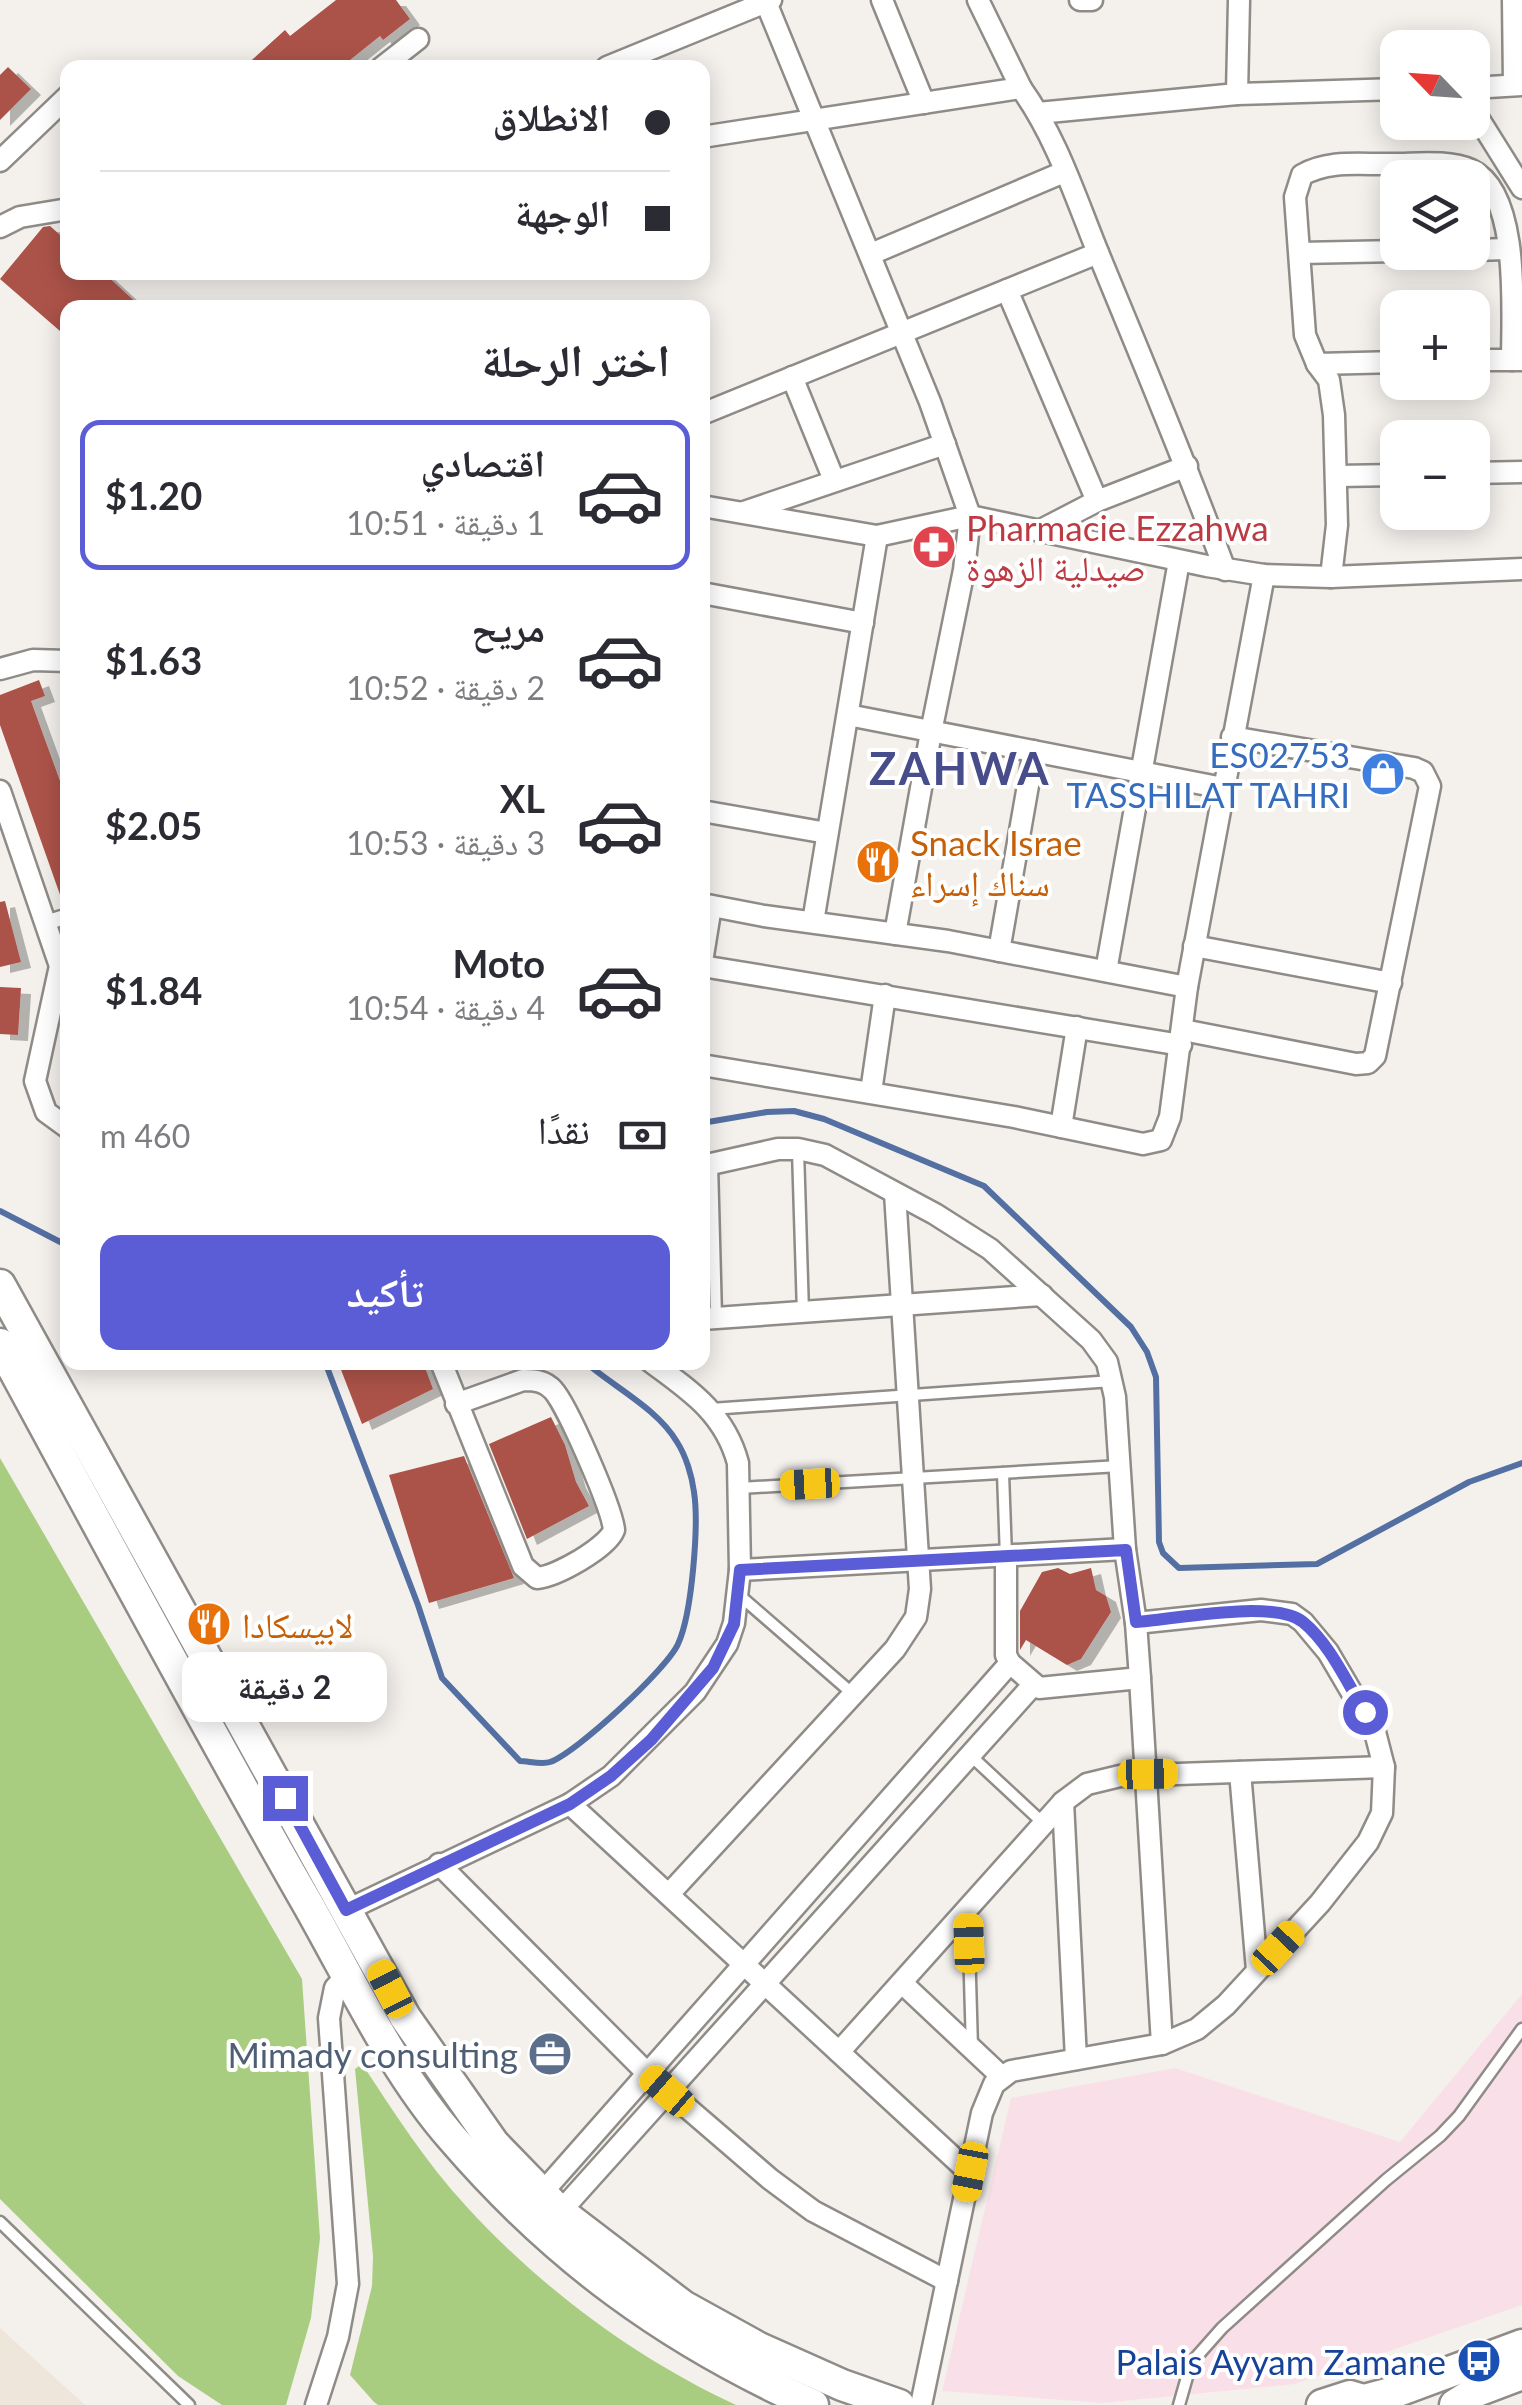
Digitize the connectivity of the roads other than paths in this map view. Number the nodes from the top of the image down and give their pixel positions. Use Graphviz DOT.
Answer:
graph roads {
  1 [pos="882,0"];
  2 [pos="978,0"];
  3 [pos="1080,0"];
  4 [pos="1092,0"];
  5 [pos="1238,0"];
  6 [pos="1512,0"];
  7 [pos="767,1"];
  8 [pos="418,38"];
  9 [pos="391,60"];
  10 [pos="624,60"];
  11 [pos="1518,85"];
  12 [pos="1490,87"];
  13 [pos="1022,88"];
  14 [pos="1380,90"];
  15 [pos="1237,94"];
  16 [pos="924,103"];
  17 [pos="60,104"];
  18 [pos="1038,114"];
  19 [pos="812,118"];
  20 [pos="710,136"];
  21 [pos="1490,137"];
  22 [pos="0,161"];
  23 [pos="1064,172"];
  24 [pos="1522,188"];
  25 [pos="60,210"];
  26 [pos="0,227"];
  27 [pos="1508,249"];
  28 [pos="1490,250"];
  29 [pos="1380,251"];
  30 [pos="1098,253"];
  31 [pos="1300,253"];
  32 [pos="871,254"];
  33 [pos="1007,290"];
  34 [pos="902,334"];
  35 [pos="1490,360"];
  36 [pos="1517,360"];
  37 [pos="1380,362"];
  38 [pos="1317,364"];
  39 [pos="792,377"];
  40 [pos="710,411"];
  41 [pos="945,444"];
  42 [pos="1187,466"];
  43 [pos="1522,472"];
  44 [pos="1490,473"];
  45 [pos="1380,475"];
  46 [pos="1337,476"];
  47 [pos="834,480"];
  48 [pos="1097,502"];
  49 [pos="710,507"];
  50 [pos="741,513"];
  51 [pos="970,516"];
  52 [pos="1044,529"];
  53 [pos="877,536"];
  54 [pos="1179,560"];
  55 [pos="1522,569"];
  56 [pos="1225,570"];
  57 [pos="1264,574"];
  58 [pos="1330,576"];
  59 [pos="710,594"];
  60 [pos="864,623"];
  61 [pos="60,661"];
  62 [pos="0,669"];
  63 [pos="848,714"];
  64 [pos="931,732"];
  65 [pos="1232,736"];
  66 [pos="1034,751"];
  67 [pos="1140,774"];
  68 [pos="1223,788"];
  69 [pos="0,791"];
  70 [pos="710,812"];
  71 [pos="827,833"];
  72 [pos="710,905"];
  73 [pos="60,918"];
  74 [pos="813,922"];
  75 [pos="45,923"];
  76 [pos="895,934"];
  77 [pos="1194,946"];
  78 [pos="999,951"];
  79 [pos="60,954"];
  80 [pos="710,965"];
  81 [pos="1106,971"];
  82 [pos="60,984"];
  83 [pos="1391,984"];
  84 [pos="1186,988"];
  85 [pos="885,995"];
  86 [pos="1077,1028"];
  87 [pos="1182,1037"];
  88 [pos="710,1066"];
  89 [pos="871,1092"];
  90 [pos="60,1122"];
  91 [pos="1062,1127"];
  92 [pos="798,1149"];
  93 [pos="710,1163"];
  94 [pos="895,1193"];
  95 [pos="0,1286"];
  96 [pos="1042,1295"];
  97 [pos="902,1308"];
  98 [pos="803,1314"];
  99 [pos="710,1319"];
  100 [pos="0,1344"];
  101 [pos="444,1370"];
  102 [pos="661,1370"];
  103 [pos="1112,1381"];
  104 [pos="908,1393"];
  105 [pos="456,1404"];
  106 [pos="711,1409"];
  107 [pos="1120,1466"];
  108 [pos="1003,1473"];
  109 [pos="914,1479"];
  110 [pos="740,1488"];
  111 [pos="1126,1550"];
  112 [pos="1006,1558"];
  113 [pos="918,1561"];
  114 [pos="740,1570"];
  115 [pos="739,1595"];
  116 [pos="1136,1622"];
  117 [pos="1010,1664"];
  118 [pos="1140,1678"];
  119 [pos="1033,1685"];
  120 [pos="854,1695"];
  121 [pos="970,1755"];
  122 [pos="1384,1767"];
  123 [pos="1240,1772"];
  124 [pos="1148,1774"];
  125 [pos="1063,1802"];
  126 [pos="570,1804"];
  127 [pos="1042,1822"];
  128 [pos="439,1864"];
  129 [pos="669,1894"];
  130 [pos="968,1907"];
  131 [pos="346,1910"];
  132 [pos="745,1964"];
  133 [pos="1256,1970"];
  134 [pos="348,1974"];
  135 [pos="764,1982"];
  136 [pos="902,1983"];
  137 [pos="1522,2029"];
  138 [pos="1162,2044"];
  139 [pos="972,2049"];
  140 [pos="838,2052"];
  141 [pos="1076,2059"];
  142 [pos="648,2074"];
  143 [pos="1001,2076"];
  144 [pos="667,2091"];
  145 [pos="970,2172"];
  146 [pos="550,2203"];
  147 [pos="0,2222"];
  148 [pos="948,2281"];
  149 [pos="1522,2345"];
  150 [pos="1522,2374"];
  151 [pos="1374,2402"];
  152 [pos="189,2405"];
  153 [pos="316,2405"];
  154 [pos="813,2405"];
  155 [pos="899,2405"];
  156 [pos="921,2405"];
  157 [pos="1179,2405"];
  158 [pos="1322,2405"];
  159 [pos="1454,2405"];
  1 -- 16 [label="street"];
  2 -- 13 [label="street"];
  3 -- 4 [label="street"];
  5 -- 15 [label="street"];
  6 -- 11 [label="street"];
  7 -- 10 [label="street"];
  7 -- 19 [label="street"];
  8 -- 9 [label="street"];
  11 -- 12 [label="street"];
  13 -- 16 [label="street"];
  13 -- 18 [label="street"];
  14 -- 15 [label="street"];
  15 -- 18 [label="street"];
  16 -- 19 [label="street"];
  17 -- 22 [label="street"];
  18 -- 23 [label="street"];
  19 -- 20 [label="street"];
  19 -- 32 [label="street"];
  21 -- 24 [label="street"];
  23 -- 30 [label="street"];
  23 -- 32 [label="street"];
  25 -- 26 [label="street"];
  27 -- 28 [label="street"];
  27 -- 31 [label="street"];
  27 -- 36 [label="street"];
  29 -- 31 [label="street"];
  30 -- 33 [label="street"];
  30 -- 42 [label="street"];
  31 -- 38 [label="street"];
  32 -- 34 [label="street"];
  33 -- 34 [label="street"];
  33 -- 48 [label="street"];
  34 -- 39 [label="street"];
  34 -- 41 [label="street"];
  35 -- 36 [label="street"];
  37 -- 38 [label="street"];
  38 -- 46 [label="street"];
  39 -- 40 [label="street"];
  39 -- 47 [label="street"];
  41 -- 47 [label="street"];
  41 -- 51 [label="street"];
  42 -- 48 [label="street"];
  42 -- 56 [label="street"];
  43 -- 44 [label="street"];
  45 -- 46 [label="street"];
  46 -- 58 [label="street"];
  47 -- 50 [label="street"];
  48 -- 52 [label="street"];
  49 -- 50 [label="street"];
  50 -- 53 [label="street"];
  51 -- 52 [label="street"];
  51 -- 53 [label="street"];
  51 -- 64 [label="street"];
  52 -- 54 [label="street"];
  53 -- 60 [label="street"];
  54 -- 56 [label="street"];
  54 -- 67 [label="street"];
  55 -- 58 [label="street"];
  56 -- 57 [label="street"];
  57 -- 58 [label="street"];
  57 -- 65 [label="street"];
  59 -- 60 [label="street"];
  60 -- 63 [label="street"];
  61 -- 62 [label="street"];
  63 -- 64 [label="street"];
  63 -- 71 [label="street"];
  64 -- 66 [label="street"];
  64 -- 76 [label="street"];
  65 -- 68 [label="street"];
  65 -- 83 [label="street"];
  66 -- 67 [label="street"];
  66 -- 78 [label="street"];
  67 -- 68 [label="street"];
  67 -- 81 [label="street"];
  68 -- 77 [label="street"];
  69 -- 75 [label="street"];
  70 -- 71 [label="street"];
  71 -- 74 [label="street"];
  72 -- 74 [label="street"];
  73 -- 75 [label="street"];
  74 -- 76 [label="street"];
  75 -- 79 [label="street"];
  76 -- 78 [label="street"];
  77 -- 83 [label="street"];
  77 -- 84 [label="street"];
  78 -- 81 [label="street"];
  80 -- 85 [label="street"];
  81 -- 84 [label="street"];
  82 -- 90 [label="street"];
  83 -- 87 [label="street"];
  84 -- 87 [label="street"];
  85 -- 86 [label="street"];
  85 -- 89 [label="street"];
  86 -- 87 [label="street"];
  86 -- 91 [label="street"];
  87 -- 91 [label="street"];
  88 -- 89 [label="street"];
  89 -- 91 [label="street"];
  92 -- 93 [label="street"];
  92 -- 94 [label="street"];
  92 -- 98 [label="lane"];
  94 -- 96 [label="street"];
  94 -- 97 [label="street"];
  95 -- 131 [label="main road"];
  96 -- 97 [label="street"];
  96 -- 103 [label="street"];
  97 -- 98 [label="street"];
  97 -- 104 [label="street"];
  98 -- 99 [label="street"];
  100 -- 134 [label="main road"];
  101 -- 105 [label="street"];
  102 -- 106 [label="street"];
  103 -- 104 [label="lane"];
  103 -- 107 [label="street"];
  104 -- 106 [label="lane"];
  104 -- 109 [label="street"];
  105 -- 105 [label="street"];
  106 -- 110 [label="street"];
  107 -- 108 [label="lane"];
  107 -- 111 [label="street"];
  108 -- 109 [label="lane"];
  108 -- 112 [label="lane"];
  109 -- 110 [label="lane"];
  109 -- 113 [label="street"];
  110 -- 114 [label="street"];
  111 -- 112 [label="street"];
  111 -- 116 [label="street"];
  112 -- 113 [label="street"];
  112 -- 117 [label="street"];
  113 -- 114 [label="street"];
  113 -- 120 [label="street"];
  114 -- 115 [label="street"];
  115 -- 120 [label="lane"];
  115 -- 126 [label="street"];
  116 -- 118 [label="street"];
  116 -- 122 [label="street"];
  117 -- 119 [label="street"];
  117 -- 132 [label="street"];
  118 -- 119 [label="street"];
  118 -- 124 [label="street"];
  119 -- 121 [label="street"];
  120 -- 129 [label="street"];
  121 -- 127 [label="lane"];
  121 -- 135 [label="street"];
  122 -- 123 [label="street"];
  122 -- 133 [label="street"];
  123 -- 124 [label="street"];
  123 -- 133 [label="street"];
  124 -- 125 [label="street"];
  124 -- 138 [label="street"];
  125 -- 127 [label="street"];
  125 -- 141 [label="street"];
  126 -- 128 [label="street"];
  126 -- 129 [label="street"];
  127 -- 130 [label="street"];
  128 -- 131 [label="street"];
  128 -- 142 [label="street"];
  129 -- 132 [label="street"];
  130 -- 136 [label="street"];
  130 -- 139 [label="lane"];
  131 -- 146 [label="main road"];
  132 -- 135 [label="street"];
  132 -- 142 [label="street"];
  133 -- 138 [label="street"];
  134 -- 153 [label="street"];
  134 -- 154 [label="main road"];
  135 -- 140 [label="street"];
  135 -- 144 [label="street"];
  136 -- 139 [label="street"];
  136 -- 140 [label="street"];
  137 -- 157 [label="lane"];
  138 -- 141 [label="street"];
  139 -- 143 [label="street"];
  140 -- 145 [label="street"];
  141 -- 143 [label="street"];
  142 -- 144 [label="street"];
  142 -- 146 [label="street"];
  143 -- 145 [label="street"];
  144 -- 146 [label="street"];
  144 -- 148 [label="street"];
  145 -- 148 [label="street"];
  146 -- 155 [label="main road"];
  147 -- 152 [label="lane"];
  148 -- 156 [label="street"];
  149 -- 151 [label="main road"];
  150 -- 159 [label="main road"];
  151 -- 158 [label="main road"];
}
